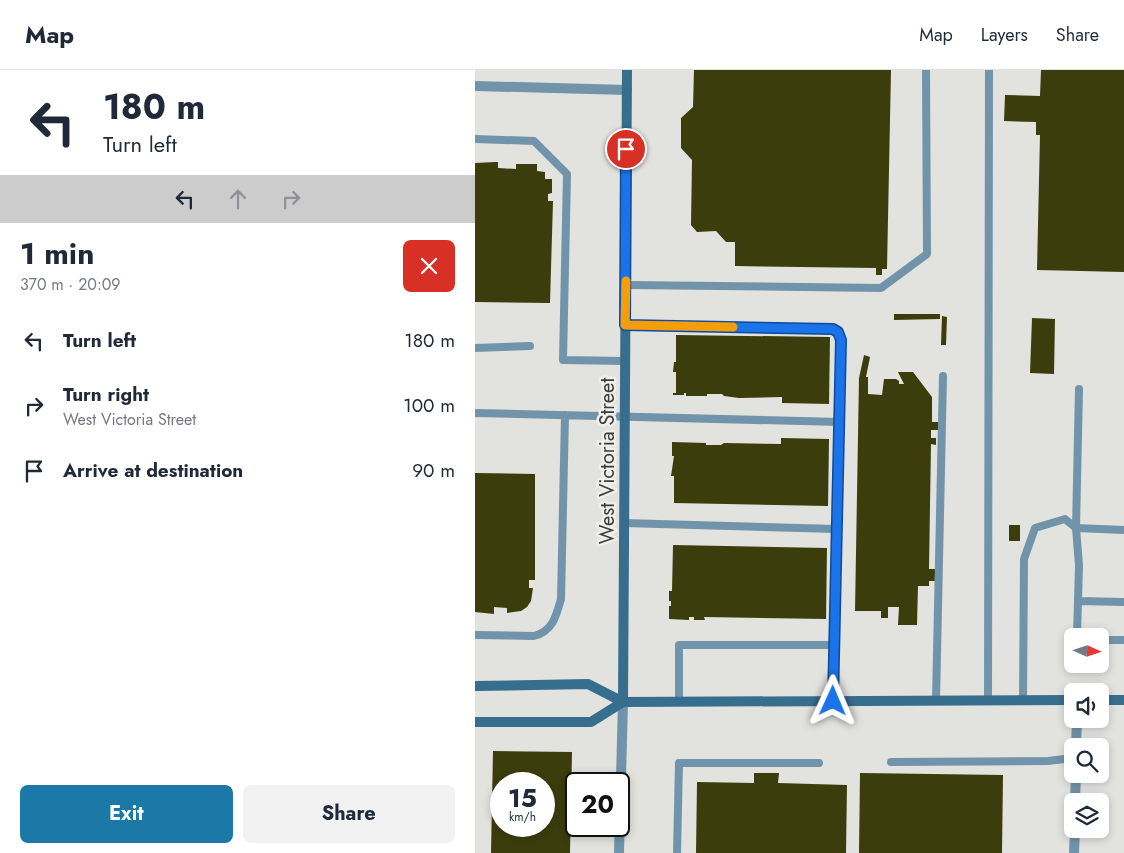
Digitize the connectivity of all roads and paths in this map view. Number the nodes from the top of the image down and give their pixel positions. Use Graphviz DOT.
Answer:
graph roads {
  1 [pos="627,70"];
  2 [pos="926,70"];
  3 [pos="989,70"];
  4 [pos="475,86"];
  5 [pos="627,90"];
  6 [pos="475,139"];
  7 [pos="626,284"];
  8 [pos="625,325"];
  9 [pos="530,346"];
  10 [pos="475,348"];
  11 [pos="625,361"];
  12 [pos="943,376"];
  13 [pos="1079,389"];
  14 [pos="475,413"];
  15 [pos="565,415"];
  16 [pos="625,418"];
  17 [pos="840,422"];
  18 [pos="625,523"];
  19 [pos="1076,528"];
  20 [pos="837,529"];
  21 [pos="1124,530"];
  22 [pos="1078,601"];
  23 [pos="1124,602"];
  24 [pos="1077,628"];
  25 [pos="475,635"];
  26 [pos="1109,640"];
  27 [pos="1124,640"];
  28 [pos="835,645"];
  29 [pos="475,686"];
  30 [pos="936,700"];
  31 [pos="988,700"];
  32 [pos="1023,700"];
  33 [pos="1064,700"];
  34 [pos="1109,700"];
  35 [pos="1124,700"];
  36 [pos="679,701"];
  37 [pos="833,701"];
  38 [pos="623,702"];
  39 [pos="475,722"];
  40 [pos="1064,759"];
  41 [pos="891,762"];
  42 [pos="819,763"];
  43 [pos="1075,838"];
  44 [pos="619,853"];
  45 [pos="677,853"];
  46 [pos="1074,853"];
  1 -- 5 [label="main road, West Victoria Street"];
  2 -- 7 [label="lane"];
  3 -- 31 [label="lane"];
  4 -- 5 [label="street"];
  5 -- 7 [label="main road, West Victoria Street"];
  6 -- 11 [label="lane"];
  7 -- 8 [label="main road, West Victoria Street"];
  8 -- 11 [label="main road, West Victoria Street"];
  8 -- 17 [label="lane"];
  9 -- 10 [label="lane"];
  11 -- 16 [label="main road, West Victoria Street"];
  12 -- 30 [label="lane"];
  13 -- 19 [label="lane"];
  14 -- 15 [label="lane"];
  15 -- 16 [label="lane"];
  15 -- 25 [label="lane"];
  16 -- 17 [label="lane"];
  16 -- 18 [label="main road, West Victoria Street"];
  17 -- 20 [label="lane"];
  18 -- 20 [label="lane"];
  18 -- 38 [label="main road, West Victoria Street"];
  19 -- 21 [label="lane"];
  19 -- 22 [label="lane"];
  19 -- 32 [label="lane"];
  20 -- 28 [label="lane"];
  22 -- 23 [label="lane"];
  22 -- 24 [label="lane"];
  26 -- 27 [label="lane"];
  28 -- 36 [label="lane"];
  28 -- 37 [label="lane"];
  29 -- 38 [label="main road"];
  30 -- 31 [label="main road"];
  30 -- 37 [label="main road"];
  31 -- 32 [label="main road"];
  32 -- 33 [label="main road"];
  34 -- 35 [label="main road"];
  36 -- 37 [label="main road"];
  36 -- 38 [label="main road"];
  38 -- 39 [label="main road"];
  38 -- 44 [label="street, West Victoria Street"];
  40 -- 41 [label="lane"];
  42 -- 45 [label="lane"];
  43 -- 46 [label="street"];
}
